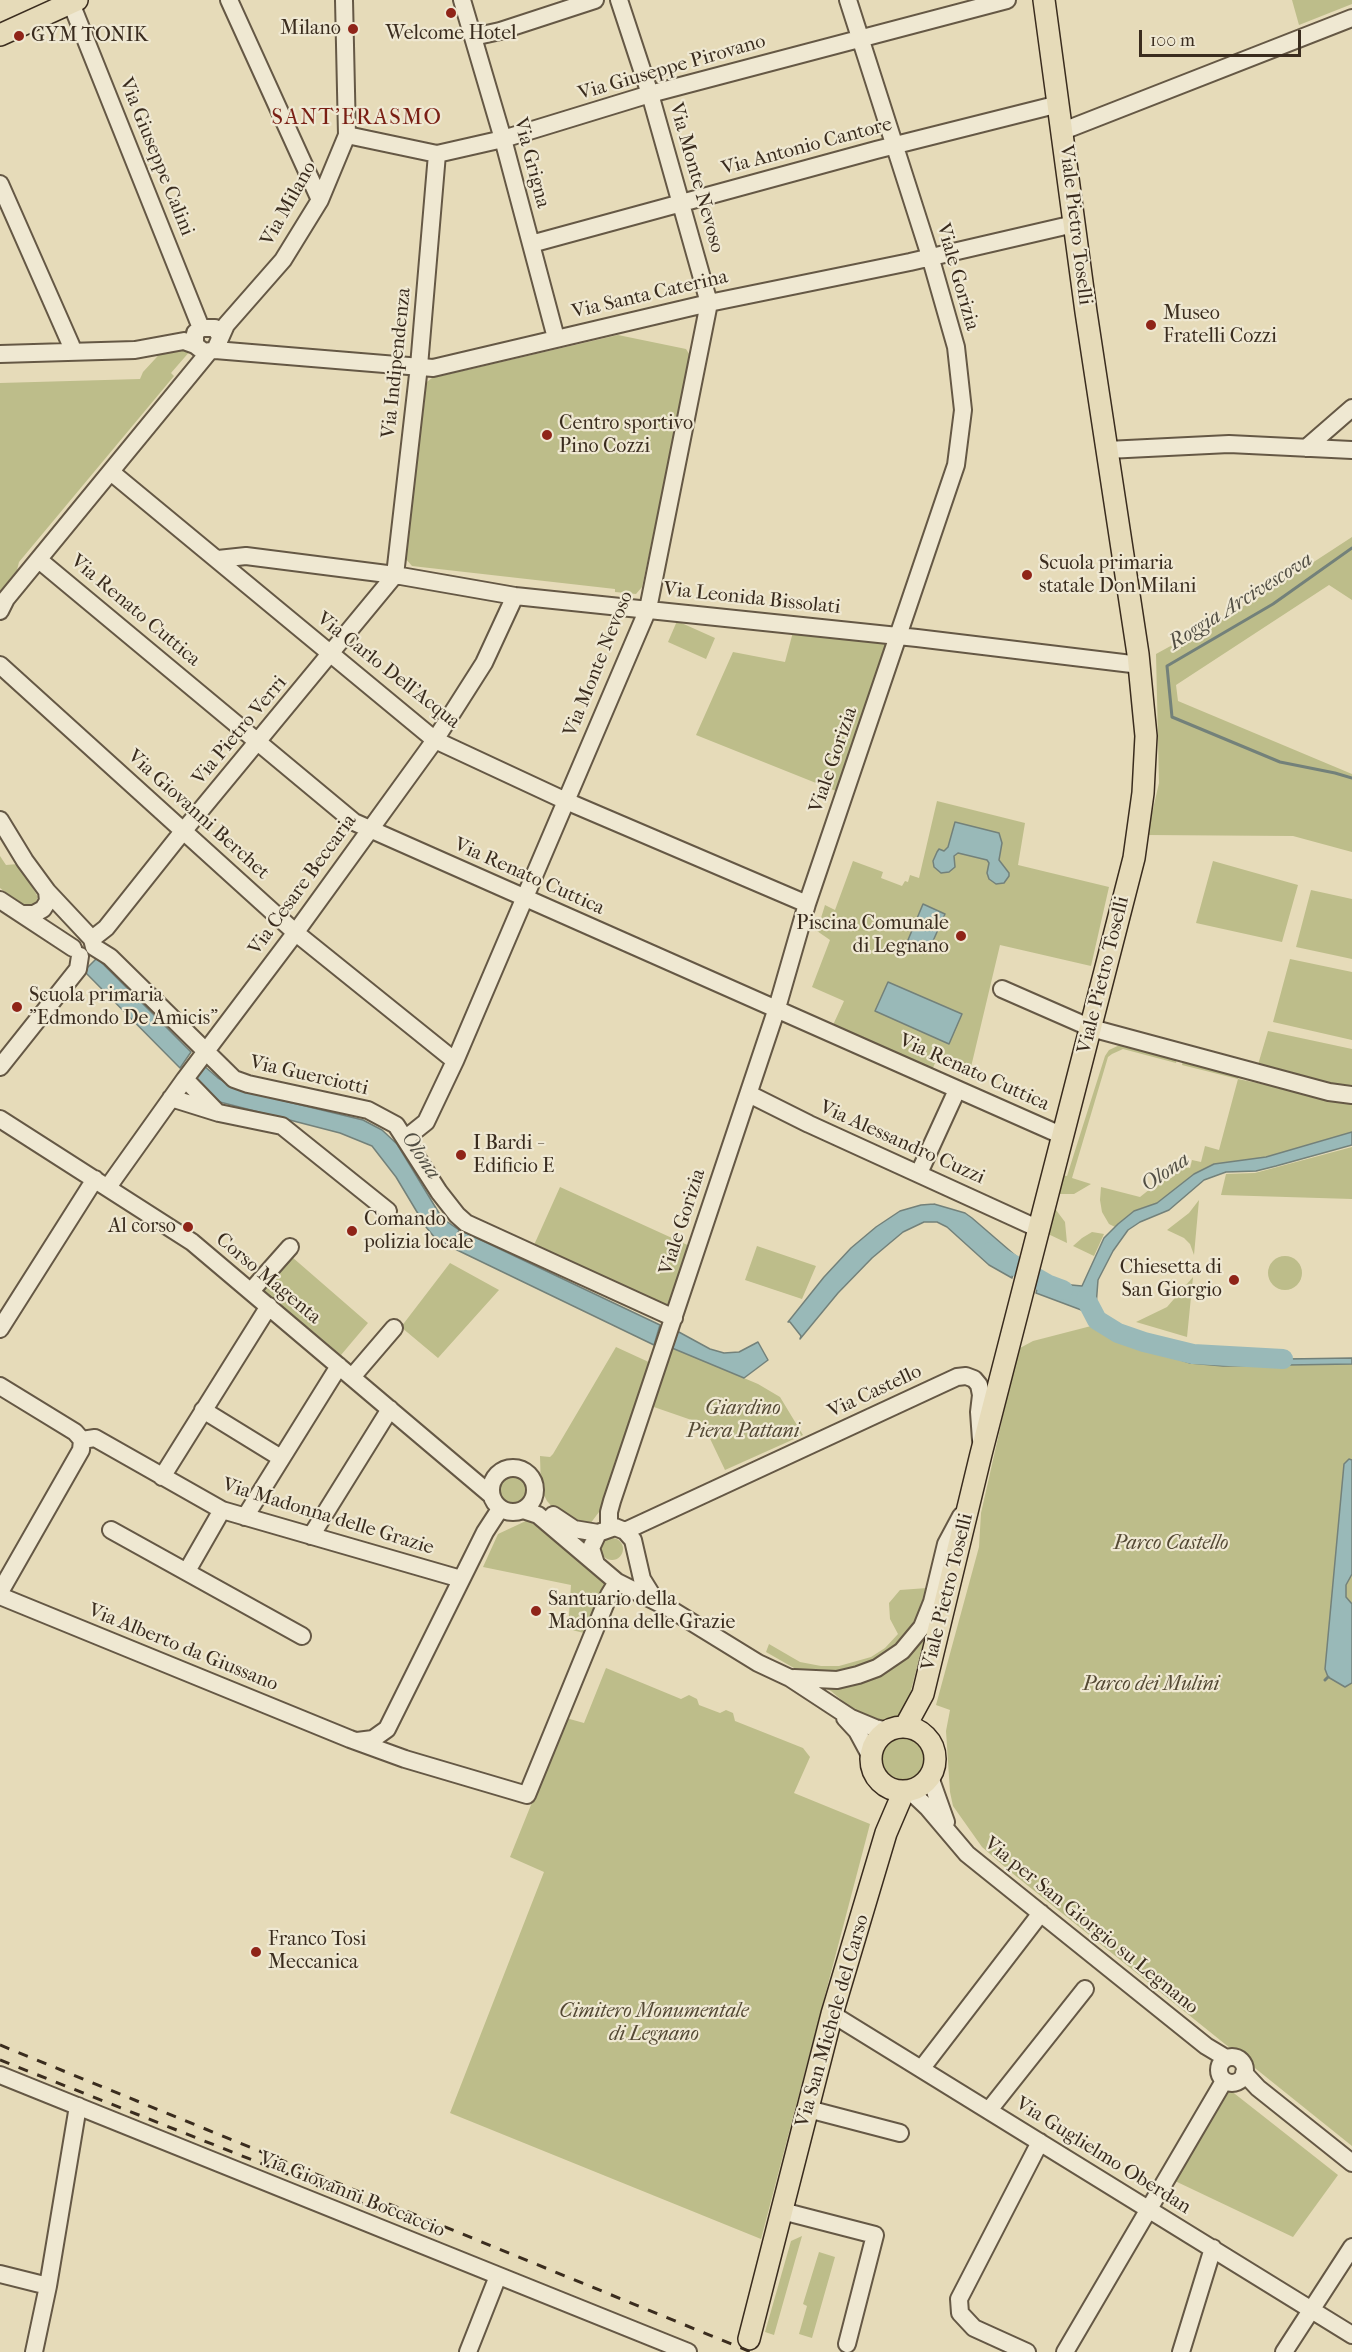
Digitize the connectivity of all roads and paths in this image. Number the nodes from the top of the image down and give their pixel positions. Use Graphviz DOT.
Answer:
graph roads {
  1 [pos="229,0"];
  2 [pos="344,0"];
  3 [pos="462,0"];
  4 [pos="595,0"];
  5 [pos="619,0"];
  6 [pos="848,0"];
  7 [pos="1007,0"];
  8 [pos="1044,0"];
  9 [pos="74,1"];
  10 [pos="1352,18"];
  11 [pos="2,31"];
  12 [pos="473,37"];
  13 [pos="861,40"];
  14 [pos="650,94"];
  15 [pos="1059,104"];
  16 [pos="1063,131"];
  17 [pos="347,135"];
  18 [pos="503,139"];
  19 [pos="895,145"];
  20 [pos="437,154"];
  21 [pos="0,184"];
  22 [pos="320,200"];
  23 [pos="682,202"];
  24 [pos="1074,224"];
  25 [pos="531,244"];
  26 [pos="930,256"];
  27 [pos="709,303"];
  28 [pos="556,338"];
  29 [pos="209,343"];
  30 [pos="71,345"];
  31 [pos="0,347"];
  32 [pos="0,354"];
  33 [pos="419,366"];
  34 [pos="1352,408"];
  35 [pos="1306,448"];
  36 [pos="1107,450"];
  37 [pos="1352,450"];
  38 [pos="111,472"];
  39 [pos="39,560"];
  40 [pos="218,560"];
  41 [pos="395,575"];
  42 [pos="515,596"];
  43 [pos="648,609"];
  44 [pos="0,611"];
  45 [pos="899,636"];
  46 [pos="331,654"];
  47 [pos="0,665"];
  48 [pos="1140,665"];
  49 [pos="435,740"];
  50 [pos="259,742"];
  51 [pos="566,801"];
  52 [pos="0,820"];
  53 [pos="184,830"];
  54 [pos="369,830"];
  55 [pos="48,891"];
  56 [pos="525,898"];
  57 [pos="0,900"];
  58 [pos="807,904"];
  59 [pos="23,914"];
  60 [pos="296,933"];
  61 [pos="86,945"];
  62 [pos="1002,989"];
  63 [pos="777,1008"];
  64 [pos="1091,1028"];
  65 [pos="203,1054"];
  66 [pos="455,1061"];
  67 [pos="0,1067"];
  68 [pos="186,1077"];
  69 [pos="957,1089"];
  70 [pos="749,1094"];
  71 [pos="1352,1095"];
  72 [pos="171,1098"];
  73 [pos="219,1113"];
  74 [pos="0,1119"];
  75 [pos="1063,1136"];
  76 [pos="406,1138"];
  77 [pos="919,1173"];
  78 [pos="101,1183"];
  79 [pos="388,1211"];
  80 [pos="1036,1239"];
  81 [pos="290,1247"];
  82 [pos="251,1291"];
  83 [pos="269,1306"];
  84 [pos="674,1318"];
  85 [pos="394,1328"];
  86 [pos="0,1329"];
  87 [pos="345,1371"];
  88 [pos="0,1386"];
  89 [pos="390,1409"];
  90 [pos="203,1410"];
  91 [pos="82,1440"];
  92 [pos="981,1454"];
  93 [pos="281,1458"];
  94 [pos="162,1477"];
  95 [pos="535,1491"];
  96 [pos="973,1491"];
  97 [pos="496,1502"];
  98 [pos="222,1510"];
  99 [pos="523,1510"];
  100 [pos="245,1516"];
  101 [pos="111,1530"];
  102 [pos="611,1531"];
  103 [pos="311,1536"];
  104 [pos="635,1551"];
  105 [pos="598,1566"];
  106 [pos="187,1571"];
  107 [pos="461,1579"];
  108 [pos="617,1582"];
  109 [pos="0,1594"];
  110 [pos="655,1600"];
  111 [pos="302,1636"];
  112 [pos="790,1678"];
  113 [pos="923,1694"];
  114 [pos="827,1702"];
  115 [pos="390,1724"];
  116 [pos="897,1729"];
  117 [pos="927,1738"];
  118 [pos="350,1739"];
  119 [pos="872,1757"];
  120 [pos="405,1759"];
  121 [pos="930,1777"];
  122 [pos="900,1789"];
  123 [pos="951,1837"];
  124 [pos="1041,1913"];
  125 [pos="1085,1989"];
  126 [pos="832,2014"];
  127 [pos="1223,2061"];
  128 [pos="922,2068"];
  129 [pos="0,2075"];
  130 [pos="1236,2078"];
  131 [pos="78,2106"];
  132 [pos="808,2109"];
  133 [pos="989,2110"];
  134 [pos="900,2133"];
  135 [pos="1040,2142"];
  136 [pos="1352,2163"];
  137 [pos="1150,2208"];
  138 [pos="782,2211"];
  139 [pos="1352,2247"];
  140 [pos="1213,2248"];
  141 [pos="0,2274"];
  142 [pos="498,2276"];
  143 [pos="48,2286"];
  144 [pos="1310,2310"];
  145 [pos="1352,2336"];
  146 [pos="749,2339"];
  147 [pos="847,2344"];
  148 [pos="34,2352"];
  149 [pos="468,2352"];
  150 [pos="688,2352"];
  151 [pos="1027,2352"];
  152 [pos="1065,2352"];
  153 [pos="1181,2352"];
  154 [pos="1284,2352"];
  1 -- 22 [label="street"];
  2 -- 17 [label="street, Via Milano"];
  3 -- 12 [label="street, Via Grigna"];
  4 -- 12 [label="street"];
  5 -- 14 [label="street, Via Monte Nevoso"];
  6 -- 13 [label="street, Viale Gorizia"];
  7 -- 13 [label="street, Via Giuseppe Pirovano"];
  8 -- 15 [label="main road, Viale Pietro Toselli"];
  9 -- 11 [label="main road"];
  9 -- 29 [label="street, Via Giuseppe Calini"];
  10 -- 16 [label="street"];
  12 -- 18 [label="street, Via Grigna"];
  13 -- 14 [label="street, Via Giuseppe Pirovano"];
  13 -- 19 [label="street, Viale Gorizia"];
  14 -- 18 [label="street, Via Giuseppe Pirovano"];
  14 -- 23 [label="street, Via Monte Nevoso"];
  15 -- 16 [label="main road, Viale Pietro Toselli"];
  15 -- 19 [label="street, Via Antonio Cantore"];
  16 -- 24 [label="main road, Viale Pietro Toselli"];
  17 -- 20 [label="street, Via Giuseppe Pirovano"];
  17 -- 22 [label="street, Via Milano"];
  18 -- 20 [label="street, Via Giuseppe Pirovano"];
  18 -- 25 [label="street, Via Grigna"];
  19 -- 23 [label="street, Via Antonio Cantore"];
  19 -- 26 [label="street, Viale Gorizia"];
  20 -- 33 [label="street, Via Indipendenza"];
  21 -- 30 [label="street"];
  22 -- 29 [label="street, Via Milano"];
  23 -- 25 [label="street, Via Antonio Cantore"];
  23 -- 27 [label="street, Via Monte Nevoso"];
  24 -- 26 [label="street, Via Santa Caterina"];
  24 -- 36 [label="main road, Viale Pietro Toselli"];
  25 -- 28 [label="street, Via Grigna"];
  26 -- 27 [label="street, Via Santa Caterina"];
  26 -- 45 [label="street, Viale Gorizia"];
  27 -- 28 [label="street, Via Santa Caterina"];
  27 -- 43 [label="street, Via Monte Nevoso"];
  28 -- 33 [label="street, Via Santa Caterina"];
  29 -- 30 [label="street"];
  29 -- 32 [label="street"];
  29 -- 33 [label="street, Via Santa Caterina"];
  29 -- 38 [label="street, Via Milano"];
  30 -- 31 [label="street"];
  33 -- 41 [label="street, Via Indipendenza"];
  34 -- 35 [label="street"];
  35 -- 36 [label="street"];
  35 -- 37 [label="street"];
  36 -- 48 [label="main road, Viale Pietro Toselli"];
  38 -- 39 [label="street, Via Milano"];
  38 -- 40 [label="street, Via Carlo Dell'Acqua"];
  39 -- 44 [label="street, Via Milano"];
  39 -- 50 [label="street, Via Renato Cuttica"];
  40 -- 41 [label="street, Via Leonida Bissolati"];
  40 -- 46 [label="street, Via Carlo Dell'Acqua"];
  41 -- 42 [label="street, Via Leonida Bissolati"];
  41 -- 46 [label="street, Via Pietro Verri"];
  42 -- 43 [label="street, Via Leonida Bissolati"];
  42 -- 49 [label="street, Via Cesare Beccaria"];
  43 -- 45 [label="street, Via Leonida Bissolati"];
  43 -- 51 [label="street, Via Monte Nevoso"];
  45 -- 48 [label="street, Via Leonida Bissolati"];
  45 -- 58 [label="street, Viale Gorizia"];
  46 -- 49 [label="street, Via Carlo Dell'Acqua"];
  46 -- 50 [label="street, Via Pietro Verri"];
  47 -- 53 [label="street, Via Giovanni Berchet"];
  48 -- 64 [label="main road, Viale Pietro Toselli"];
  49 -- 51 [label="street, Via Carlo Dell'Acqua"];
  49 -- 54 [label="street, Via Cesare Beccaria"];
  50 -- 53 [label="street, Via Pietro Verri"];
  50 -- 54 [label="street, Via Renato Cuttica"];
  51 -- 56 [label="street, Via Monte Nevoso"];
  51 -- 58 [label="street, Via Carlo Dell'Acqua"];
  52 -- 55 [label="street"];
  53 -- 60 [label="street, Via Giovanni Berchet"];
  53 -- 61 [label="street, Via Pietro Verri"];
  54 -- 56 [label="street, Via Renato Cuttica"];
  54 -- 60 [label="street, Via Cesare Beccaria"];
  55 -- 59 [label="street"];
  55 -- 61 [label="street"];
  56 -- 63 [label="street, Via Renato Cuttica"];
  56 -- 66 [label="street, Via Monte Nevoso"];
  57 -- 59 [label="street"];
  58 -- 63 [label="street, Viale Gorizia"];
  59 -- 61 [label="street"];
  60 -- 65 [label="street, Via Cesare Beccaria"];
  60 -- 66 [label="street, Via Giovanni Berchet"];
  61 -- 65 [label="street, Via Guerciotti"];
  61 -- 67 [label="street"];
  62 -- 64 [label="street"];
  63 -- 69 [label="street, Via Renato Cuttica"];
  63 -- 70 [label="street, Viale Gorizia"];
  64 -- 71 [label="street"];
  64 -- 75 [label="main road, Viale Pietro Toselli"];
  65 -- 68 [label="street, Via Cesare Beccaria"];
  65 -- 76 [label="street, Via Guerciotti"];
  66 -- 76 [label="street, Via Monte Nevoso"];
  68 -- 72 [label="street, Via Cesare Beccaria"];
  68 -- 73 [label="street"];
  69 -- 75 [label="street, Via Renato Cuttica"];
  69 -- 77 [label="street"];
  70 -- 77 [label="street, Via Alessandro Cuzzi"];
  70 -- 84 [label="street, Viale Gorizia"];
  72 -- 73 [label="street"];
  72 -- 78 [label="street, Via Cesare Beccaria"];
  73 -- 79 [label="street"];
  74 -- 78 [label="street, Corso Magenta"];
  75 -- 80 [label="main road, Viale Pietro Toselli"];
  76 -- 84 [label="street, Via Guerciotti"];
  77 -- 80 [label="street, Via Alessandro Cuzzi"];
  78 -- 82 [label="street, Corso Magenta"];
  78 -- 86 [label="street, Via Cesare Beccaria"];
  80 -- 92 [label="main road, Viale Pietro Toselli"];
  81 -- 82 [label="street"];
  82 -- 83 [label="street, Corso Magenta"];
  83 -- 87 [label="street, Corso Magenta"];
  83 -- 90 [label="street"];
  84 -- 102 [label="street, Viale Gorizia"];
  85 -- 87 [label="street"];
  87 -- 89 [label="street, Corso Magenta"];
  87 -- 93 [label="street"];
  88 -- 91 [label="street, Via Madonna delle Grazie"];
  89 -- 97 [label="street, Corso Magenta"];
  89 -- 103 [label="street"];
  90 -- 93 [label="street"];
  90 -- 94 [label="street"];
  91 -- 94 [label="street, Via Madonna delle Grazie"];
  91 -- 109 [label="street"];
  92 -- 96 [label="main road, Viale Pietro Toselli"];
  92 -- 102 [label="street, Via Castello"];
  93 -- 100 [label="street"];
  94 -- 98 [label="street, Via Madonna delle Grazie"];
  95 -- 97 [label="street"];
  95 -- 99 [label="street"];
  95 -- 102 [label="street"];
  96 -- 112 [label="street, Viale Pietro Toselli"];
  96 -- 113 [label="main road, Viale Pietro Toselli"];
  97 -- 99 [label="street"];
  97 -- 107 [label="street"];
  98 -- 100 [label="street, Via Madonna delle Grazie"];
  98 -- 106 [label="street"];
  99 -- 105 [label="street"];
  100 -- 103 [label="street, Via Madonna delle Grazie"];
  101 -- 106 [label="street"];
  102 -- 104 [label="street"];
  102 -- 105 [label="street"];
  103 -- 107 [label="street, Via Madonna delle Grazie"];
  104 -- 105 [label="street"];
  104 -- 110 [label="street"];
  105 -- 108 [label="street"];
  106 -- 111 [label="street"];
  107 -- 115 [label="street"];
  108 -- 110 [label="street"];
  108 -- 120 [label="street, Via Alberto da Giussano"];
  109 -- 118 [label="street, Via Alberto da Giussano"];
  110 -- 112 [label="street"];
  112 -- 114 [label="street"];
  113 -- 116 [label="main road, Viale Pietro Toselli"];
  113 -- 117 [label="main road, Viale Pietro Toselli"];
  114 -- 116 [label="street"];
  114 -- 119 [label="street"];
  115 -- 118 [label="street, Via Alberto da Giussano"];
  115 -- 120 [label="street"];
  116 -- 117 [label="main road"];
  116 -- 119 [label="main road"];
  117 -- 121 [label="main road"];
  118 -- 120 [label="street, Via Alberto da Giussano"];
  119 -- 122 [label="main road"];
  121 -- 122 [label="main road"];
  121 -- 123 [label="street, Via per San Giorgio su Legnano"];
  122 -- 123 [label="street, Via per San Giorgio su Legnano"];
  122 -- 126 [label="main road, Via San Michele del Carso"];
  123 -- 124 [label="street, Via per San Giorgio su Legnano"];
  124 -- 127 [label="street, Via per San Giorgio su Legnano"];
  124 -- 128 [label="street"];
  125 -- 133 [label="street"];
  126 -- 128 [label="street, Via Guglielmo Oberdan"];
  126 -- 132 [label="main road, Via San Michele del Carso"];
  127 -- 130 [label="street, Via per San Giorgio su Legnano"];
  127 -- 130 [label="street, Via per San Giorgio su Legnano"];
  128 -- 133 [label="street, Via Guglielmo Oberdan"];
  129 -- 131 [label="street, Via Giovanni Boccaccio"];
  130 -- 136 [label="street, Via per San Giorgio su Legnano"];
  130 -- 137 [label="street"];
  131 -- 142 [label="street, Via Giovanni Boccaccio"];
  131 -- 143 [label="street"];
  132 -- 134 [label="street"];
  132 -- 138 [label="main road, Via San Michele del Carso"];
  133 -- 135 [label="street, Via Guglielmo Oberdan"];
  135 -- 137 [label="street, Via Guglielmo Oberdan"];
  135 -- 151 [label="street"];
  137 -- 140 [label="street, Via Guglielmo Oberdan"];
  137 -- 152 [label="street"];
  138 -- 146 [label="main road, Via San Michele del Carso"];
  138 -- 147 [label="street"];
  139 -- 144 [label="street"];
  140 -- 144 [label="street, Via Guglielmo Oberdan"];
  140 -- 153 [label="street"];
  141 -- 143 [label="street"];
  142 -- 149 [label="street"];
  142 -- 150 [label="street, Via Giovanni Boccaccio"];
  143 -- 148 [label="street"];
  144 -- 145 [label="street, Via Guglielmo Oberdan"];
  144 -- 154 [label="street"];
}
